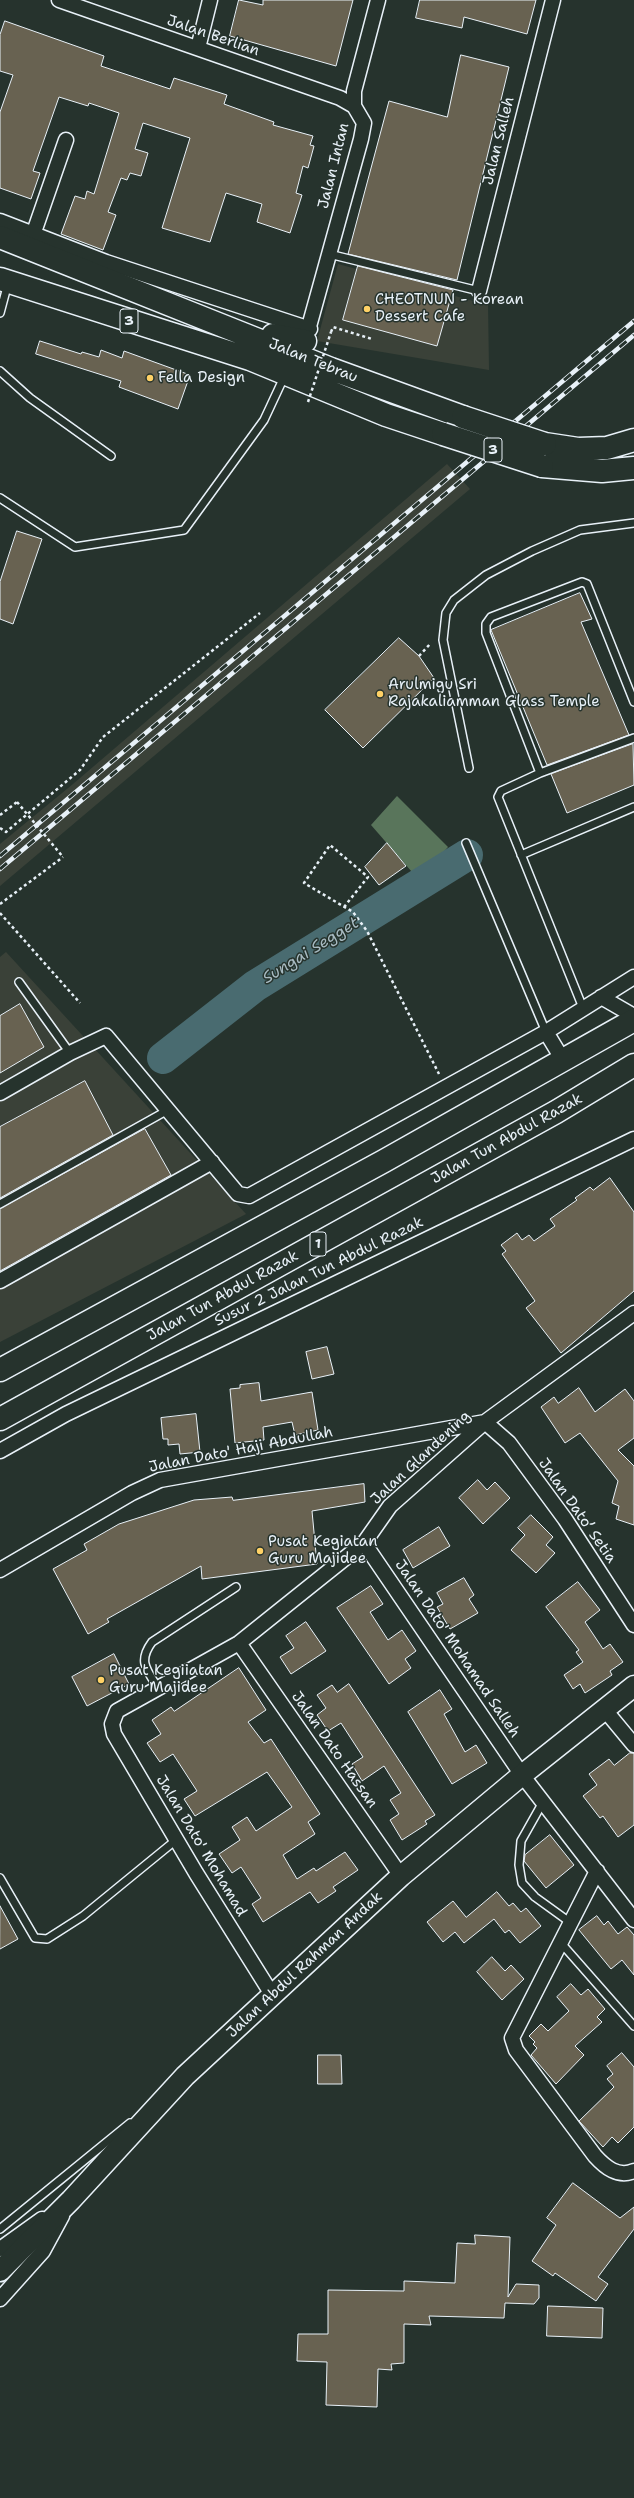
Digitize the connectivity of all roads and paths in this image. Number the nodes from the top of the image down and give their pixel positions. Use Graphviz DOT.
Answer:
graph roads {
  1 [pos="59,0"];
  2 [pos="210,0"];
  3 [pos="378,0"];
  4 [pos="553,0"];
  5 [pos="198,48"];
  6 [pos="354,106"];
  7 [pos="66,140"];
  8 [pos="0,221"];
  9 [pos="33,235"];
  10 [pos="0,238"];
  11 [pos="329,254"];
  12 [pos="4,280"];
  13 [pos="479,291"];
  14 [pos="187,311"];
  15 [pos="0,313"];
  16 [pos="226,326"];
  17 [pos="308,335"];
  18 [pos="178,337"];
  19 [pos="372,339"];
  20 [pos="0,371"];
  21 [pos="285,373"];
  22 [pos="308,402"];
  23 [pos="634,440"];
  24 [pos="111,456"];
  25 [pos="634,468"];
  26 [pos="0,498"];
  27 [pos="634,523"];
  28 [pos="260,613"];
  29 [pos="634,702"];
  30 [pos="634,738"];
  31 [pos="469,768"];
  32 [pos="540,773"];
  33 [pos="634,808"];
  34 [pos="0,815"];
  35 [pos="0,828"];
  36 [pos="466,843"];
  37 [pos="521,856"];
  38 [pos="0,904"];
  39 [pos="344,907"];
  40 [pos="0,913"];
  41 [pos="634,977"];
  42 [pos="19,982"];
  43 [pos="601,997"];
  44 [pos="80,1003"];
  45 [pos="583,1008"];
  46 [pos="634,1016"];
  47 [pos="634,1020"];
  48 [pos="546,1032"];
  49 [pos="70,1053"];
  50 [pos="563,1060"];
  51 [pos="634,1065"];
  52 [pos="442,1081"];
  53 [pos="0,1093"];
  54 [pos="168,1110"];
  55 [pos="634,1139"];
  56 [pos="212,1162"];
  57 [pos="0,1204"];
  58 [pos="0,1281"];
  59 [pos="634,1313"];
  60 [pos="0,1370"];
  61 [pos="0,1419"];
  62 [pos="485,1422"];
  63 [pos="0,1451"];
  64 [pos="364,1543"];
  65 [pos="0,1570"];
  66 [pos="236,1587"];
  67 [pos="634,1625"];
  68 [pos="239,1643"];
  69 [pos="634,1686"];
  70 [pos="158,1688"];
  71 [pos="605,1710"];
  72 [pos="117,1711"];
  73 [pos="634,1745"];
  74 [pos="522,1775"];
  75 [pos="543,1802"];
  76 [pos="176,1840"];
  77 [pos="597,1871"];
  78 [pos="401,1876"];
  79 [pos="0,1878"];
  80 [pos="634,1920"];
  81 [pos="571,1923"];
  82 [pos="561,1943"];
  83 [pos="273,1996"];
  84 [pos="634,2026"];
  85 [pos="185,2076"];
  86 [pos="634,2171"];
  87 [pos="71,2200"];
  88 [pos="0,2229"];
  89 [pos="0,2249"];
  90 [pos="0,2271"];
  91 [pos="0,2299"];
  1 -- 5 [label="street, Jalan Berlian"];
  2 -- 5 [label="street"];
  3 -- 6 [label="street, Jalan Intan"];
  4 -- 13 [label="street, Jalan Salleh"];
  5 -- 6 [label="street, Jalan Berlian"];
  6 -- 11 [label="street, Jalan Intan"];
  7 -- 9 [label="street"];
  8 -- 9 [label="street, Jalan Tebrau"];
  9 -- 17 [label="street, Jalan Tebrau"];
  10 -- 14 [label="highway, Jalan Tebrau / 3"];
  11 -- 13 [label="lane"];
  11 -- 17 [label="street, Jalan Intan"];
  12 -- 15 [label="lane"];
  12 -- 18 [label="highway, Jalan Tebrau / 3"];
  14 -- 16 [label="highway, Jalan Tebrau / 3"];
  14 -- 18 [label="highway"];
  16 -- 17 [label="highway"];
  16 -- 23 [label="highway, Jalan Tebrau / 3, bridge"];
  18 -- 21 [label="highway, Jalan Tebrau / 3"];
  19 -- 22 [label="path, bridge"];
  20 -- 24 [label="lane"];
  21 -- 25 [label="highway, Jalan Tebrau / 3, bridge"];
  21 -- 26 [label="lane"];
  27 -- 31 [label="lane"];
  28 -- 35 [label="path"];
  29 -- 32 [label="lane"];
  30 -- 32 [label="lane"];
  32 -- 37 [label="lane"];
  33 -- 37 [label="lane"];
  34 -- 38 [label="path, bridge"];
  36 -- 48 [label="lane"];
  37 -- 45 [label="lane"];
  39 -- 39 [label="path"];
  39 -- 52 [label="path"];
  40 -- 44 [label="path"];
  41 -- 43 [label="street"];
  42 -- 49 [label="lane"];
  43 -- 45 [label="street"];
  43 -- 46 [label="street"];
  45 -- 48 [label="street"];
  47 -- 50 [label="highway"];
  48 -- 50 [label="street"];
  48 -- 56 [label="street"];
  49 -- 53 [label="street"];
  49 -- 54 [label="street"];
  50 -- 60 [label="highway"];
  51 -- 61 [label="highway, Jalan Tun Abdul Razak / 1"];
  54 -- 56 [label="street"];
  54 -- 57 [label="lane"];
  55 -- 63 [label="street, Susur 2 Jalan Tun Abdul Razak"];
  56 -- 58 [label="street"];
  59 -- 62 [label="street, Jalan Glandening"];
  62 -- 64 [label="street, Jalan Glandening"];
  62 -- 65 [label="street, Jalan Dato' Haji Abdullah"];
  62 -- 67 [label="street, Jalan Dato’ Setia"];
  64 -- 68 [label="street, Jalan Glandening"];
  64 -- 74 [label="street, Jalan Dato' Mohamad Salleh"];
  66 -- 70 [label="lane"];
  68 -- 70 [label="street, Jalan Glandening"];
  68 -- 78 [label="street, Jalan Dato Hassan"];
  69 -- 71 [label="street, Jalan Abdul Rahman Andak"];
  70 -- 72 [label="street, Jalan Glandening"];
  71 -- 73 [label="street"];
  71 -- 74 [label="street, Jalan Abdul Rahman Andak"];
  72 -- 76 [label="street, Jalan Dato' Mohamad"];
  74 -- 75 [label="street, Jalan Dato' Mohamad Salleh"];
  74 -- 78 [label="street, Jalan Abdul Rahman Andak"];
  75 -- 77 [label="street, Jalan Dato' Mohamad Salleh"];
  75 -- 81 [label="lane"];
  76 -- 79 [label="lane"];
  76 -- 83 [label="street, Jalan Dato' Mohamad"];
  77 -- 80 [label="street, Jalan Dato' Mohamad Salleh"];
  77 -- 81 [label="street"];
  78 -- 83 [label="street, Jalan Abdul Rahman Andak"];
  81 -- 82 [label="street"];
  82 -- 84 [label="lane"];
  82 -- 86 [label="street"];
  83 -- 85 [label="street, Jalan Abdul Rahman Andak"];
  85 -- 87 [label="street, Jalan Abdul Rahman Andak"];
  85 -- 88 [label="lane"];
  87 -- 89 [label="street"];
  87 -- 90 [label="street, Jalan Abdul Rahman Andak"];
  87 -- 91 [label="street"];
}
